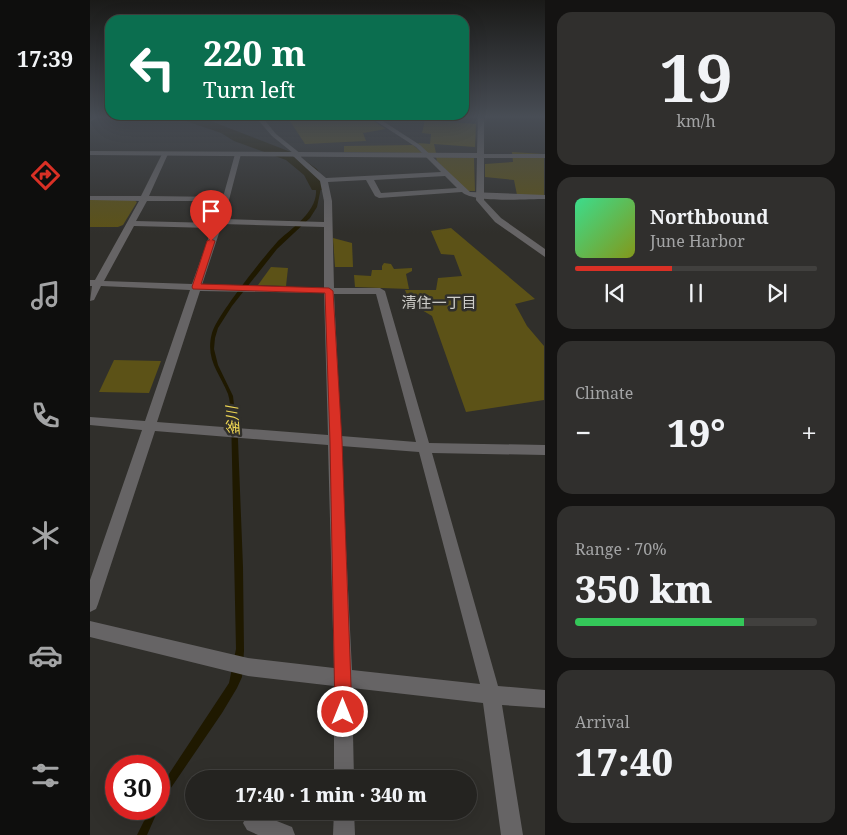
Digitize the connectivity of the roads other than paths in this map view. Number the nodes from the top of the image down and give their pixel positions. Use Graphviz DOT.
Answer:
graph roads {
  1 [pos="165,155"];
  2 [pos="238,155"];
  3 [pos="297,155"];
  4 [pos="428,156"];
  5 [pos="480,156"];
  6 [pos="544,156"];
  7 [pos="447,174"];
  8 [pos="370,178"];
  9 [pos="324,180"];
  10 [pos="462,190"];
  11 [pos="480,196"];
  12 [pos="544,197"];
  13 [pos="90,198"];
  14 [pos="144,199"];
  15 [pos="226,199"];
  16 [pos="131,223"];
  17 [pos="216,223"];
  18 [pos="329,225"];
  19 [pos="544,254"];
  20 [pos="94,283"];
  21 [pos="196,287"];
  22 [pos="329,291"];
  23 [pos="90,298"];
  24 [pos="90,421"];
  25 [pos="149,426"];
  26 [pos="336,441"];
  27 [pos="425,448"];
  28 [pos="544,450"];
  29 [pos="90,604"];
  30 [pos="90,629"];
  31 [pos="343,678"];
  32 [pos="492,695"];
  33 [pos="544,699"];
  34 [pos="344,770"];
  35 [pos="344,820"];
  36 [pos="254,823"];
  37 [pos="284,835"];
  38 [pos="344,835"];
  39 [pos="512,835"];
  1 -- 14 [label="street"];
  2 -- 15 [label="street"];
  3 -- 4 [label="street"];
  3 -- 9 [label="street"];
  4 -- 5 [label="street"];
  4 -- 7 [label="street"];
  5 -- 6 [label="street"];
  5 -- 11 [label="street"];
  7 -- 8 [label="street"];
  7 -- 10 [label="street"];
  8 -- 9 [label="street"];
  8 -- 10 [label="street"];
  9 -- 18 [label="street"];
  10 -- 11 [label="street"];
  11 -- 12 [label="street"];
  11 -- 19 [label="street"];
  13 -- 14 [label="street"];
  14 -- 15 [label="street"];
  14 -- 16 [label="street"];
  15 -- 17 [label="street"];
  16 -- 17 [label="street"];
  16 -- 20 [label="street"];
  17 -- 18 [label="street"];
  17 -- 21 [label="street"];
  18 -- 22 [label="street"];
  20 -- 21 [label="street"];
  20 -- 23 [label="street"];
  21 -- 22 [label="street"];
  21 -- 25 [label="street"];
  22 -- 26 [label="street"];
  22 -- 27 [label="street"];
  24 -- 25 [label="street"];
  25 -- 26 [label="street"];
  25 -- 29 [label="street"];
  26 -- 27 [label="street"];
  26 -- 31 [label="street"];
  27 -- 28 [label="street"];
  27 -- 32 [label="street"];
  30 -- 31 [label="street"];
  31 -- 32 [label="street"];
  31 -- 34 [label="street"];
  32 -- 33 [label="street"];
  32 -- 39 [label="street"];
  35 -- 38 [label="street"];
  36 -- 37 [label="street"];
}
